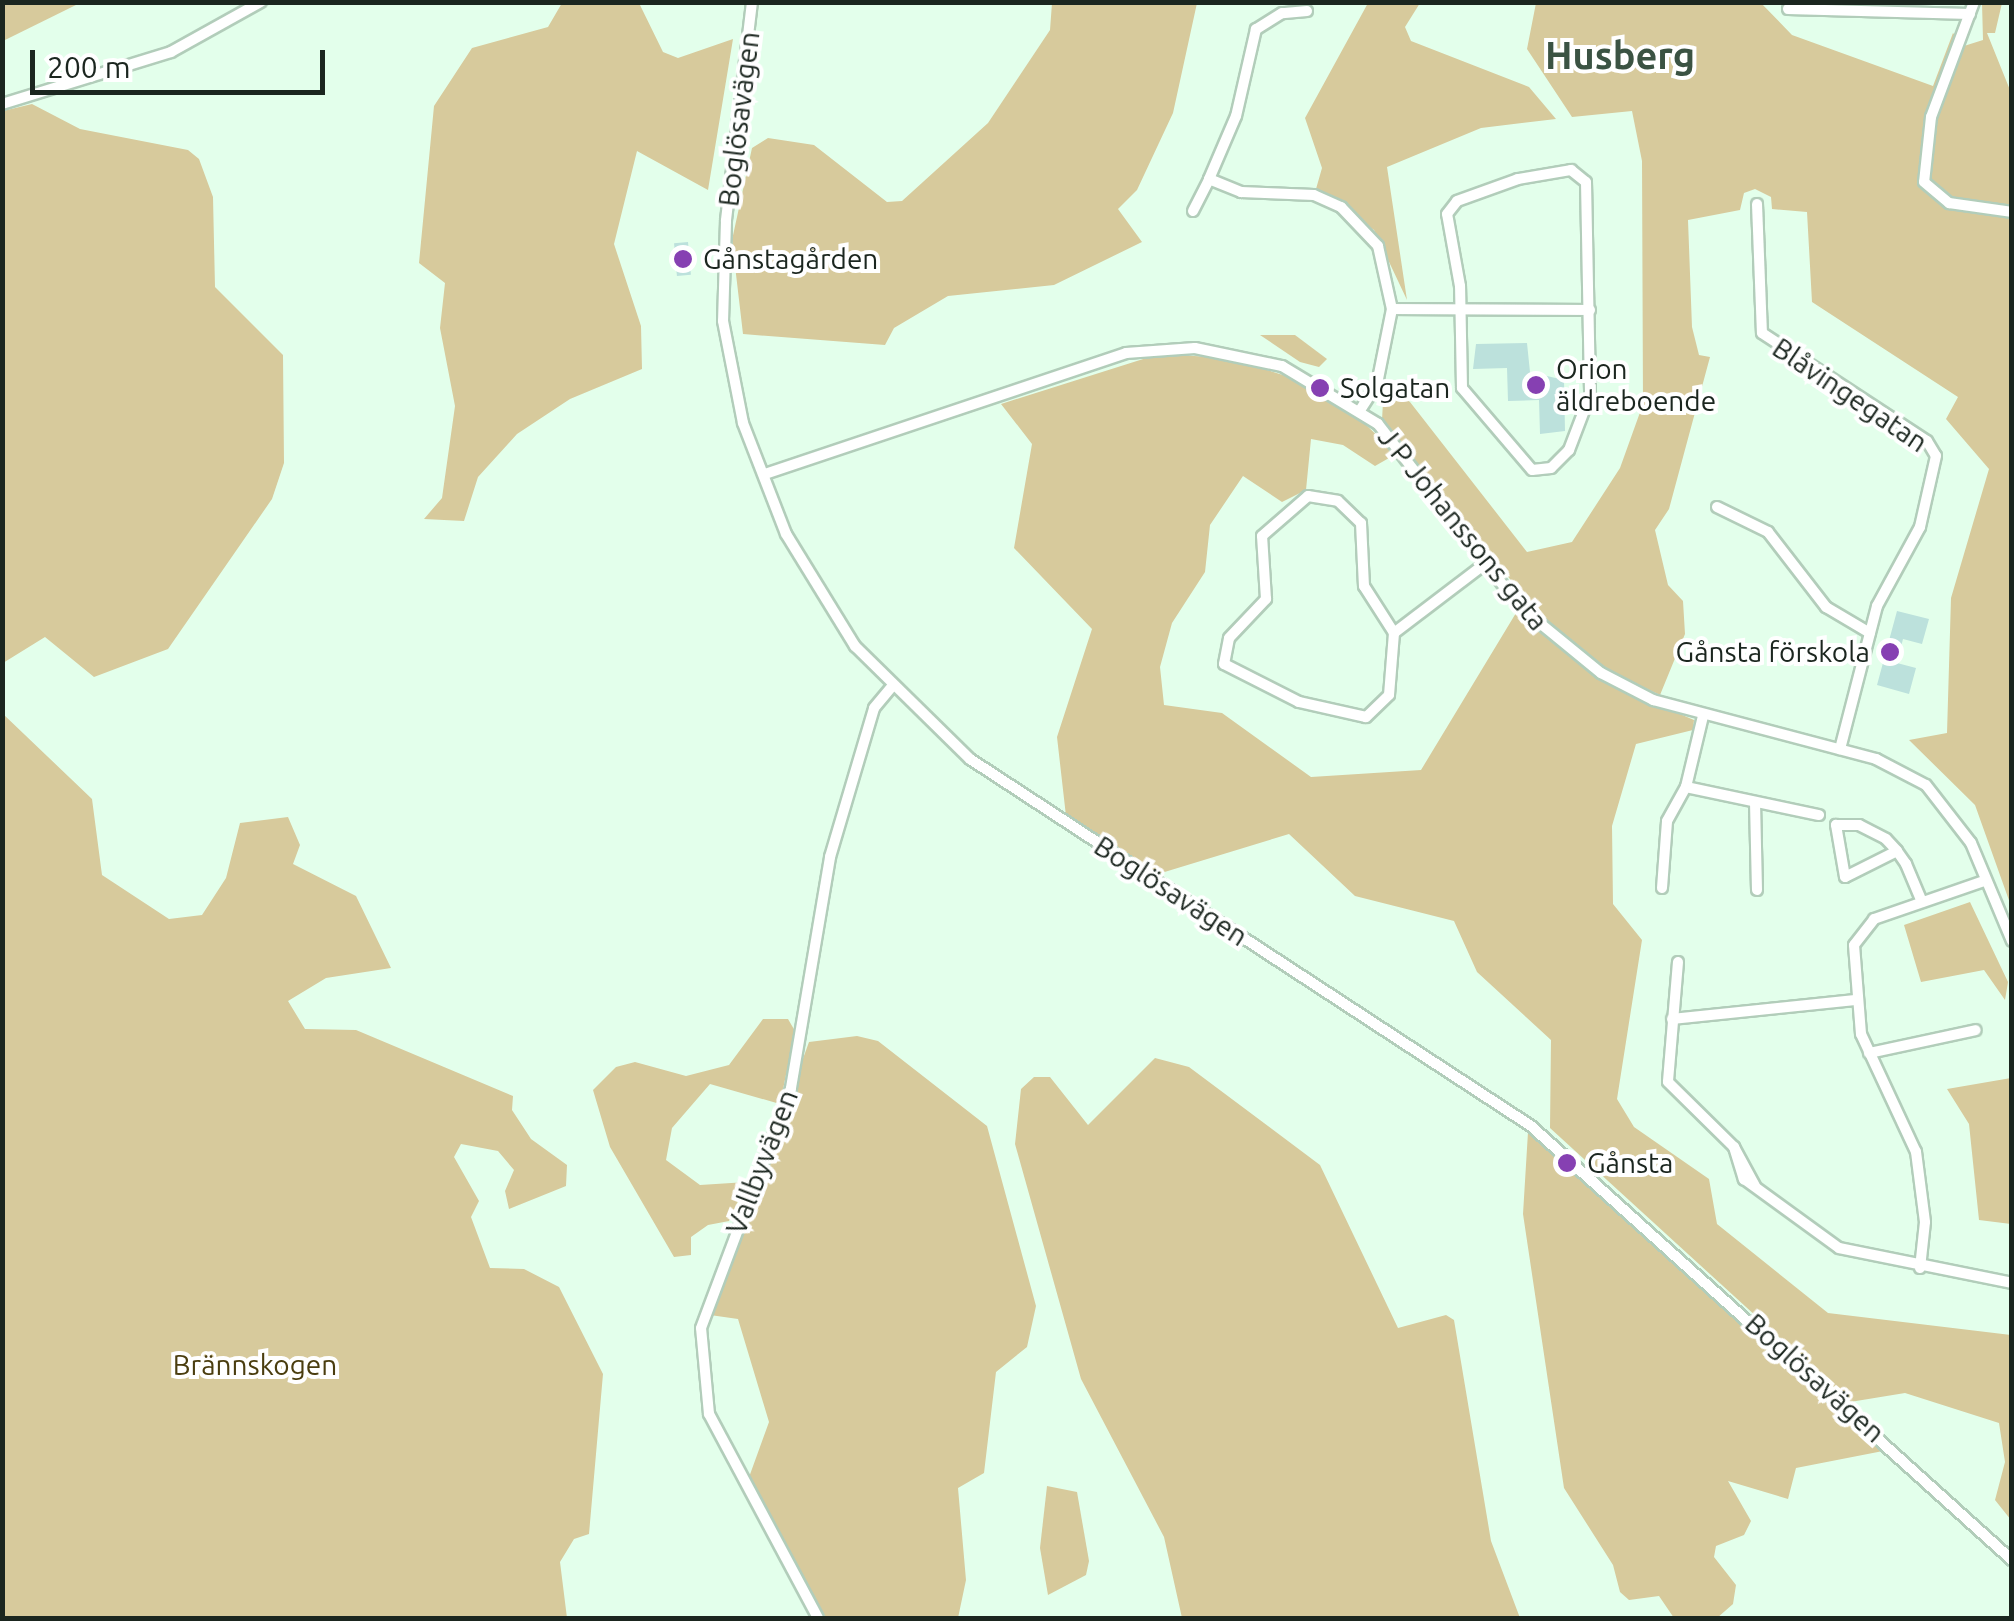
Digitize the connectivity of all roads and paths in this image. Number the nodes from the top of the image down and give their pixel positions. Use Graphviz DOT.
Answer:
graph roads {
  1 [pos="261,2"];
  2 [pos="752,2"];
  3 [pos="1972,8"];
  4 [pos="1788,9"];
  5 [pos="1307,10"];
  6 [pos="2,104"];
  7 [pos="1209,179"];
  8 [pos="1757,204"];
  9 [pos="1192,210"];
  10 [pos="2012,212"];
  11 [pos="1392,309"];
  12 [pos="1590,310"];
  13 [pos="1459,313"];
  14 [pos="1361,410"];
  15 [pos="766,474"];
  16 [pos="1717,507"];
  17 [pos="1486,563"];
  18 [pos="1870,633"];
  19 [pos="1394,634"];
  20 [pos="891,688"];
  21 [pos="1703,716"];
  22 [pos="1840,749"];
  23 [pos="1686,787"];
  24 [pos="1755,802"];
  25 [pos="1818,816"];
  26 [pos="1897,850"];
  27 [pos="1984,881"];
  28 [pos="1662,888"];
  29 [pos="1757,890"];
  30 [pos="1922,902"];
  31 [pos="2012,941"];
  32 [pos="1678,962"];
  33 [pos="1855,1000"];
  34 [pos="1672,1019"];
  35 [pos="1976,1030"];
  36 [pos="1868,1053"];
  37 [pos="1920,1268"];
  38 [pos="2012,1283"];
  39 [pos="2012,1560"];
  40 [pos="818,1618"];
  1 -- 6 [label="street"];
  2 -- 15 [label="street, Boglösavägen"];
  3 -- 4 [label="street"];
  3 -- 10 [label="street"];
  5 -- 7 [label="street"];
  7 -- 9 [label="street"];
  7 -- 11 [label="street"];
  8 -- 18 [label="street, Blåvingegatan"];
  11 -- 13 [label="street"];
  11 -- 14 [label="street"];
  12 -- 13 [label="street"];
  12 -- 13 [label="street"];
  12 -- 13 [label="street"];
  14 -- 15 [label="street, J P Johanssons gata"];
  14 -- 17 [label="street, J P Johanssons gata"];
  15 -- 20 [label="street, Boglösavägen"];
  16 -- 18 [label="street"];
  17 -- 19 [label="street"];
  17 -- 21 [label="street, J P Johanssons gata"];
  18 -- 22 [label="street, Blåvingegatan"];
  19 -- 19 [label="street"];
  20 -- 39 [label="street, Boglösavägen"];
  20 -- 40 [label="street, Vallbyvägen"];
  21 -- 22 [label="street, J P Johanssons gata"];
  21 -- 23 [label="street"];
  22 -- 27 [label="street, J P Johanssons gata"];
  23 -- 24 [label="street"];
  23 -- 28 [label="street"];
  24 -- 25 [label="street"];
  24 -- 29 [label="street"];
  26 -- 26 [label="street"];
  26 -- 30 [label="street"];
  27 -- 30 [label="street"];
  27 -- 31 [label="street, J P Johanssons gata"];
  30 -- 33 [label="street"];
  32 -- 34 [label="street"];
  33 -- 34 [label="street"];
  33 -- 36 [label="street"];
  34 -- 37 [label="street"];
  35 -- 36 [label="street"];
  36 -- 37 [label="street"];
  37 -- 38 [label="street"];
}
